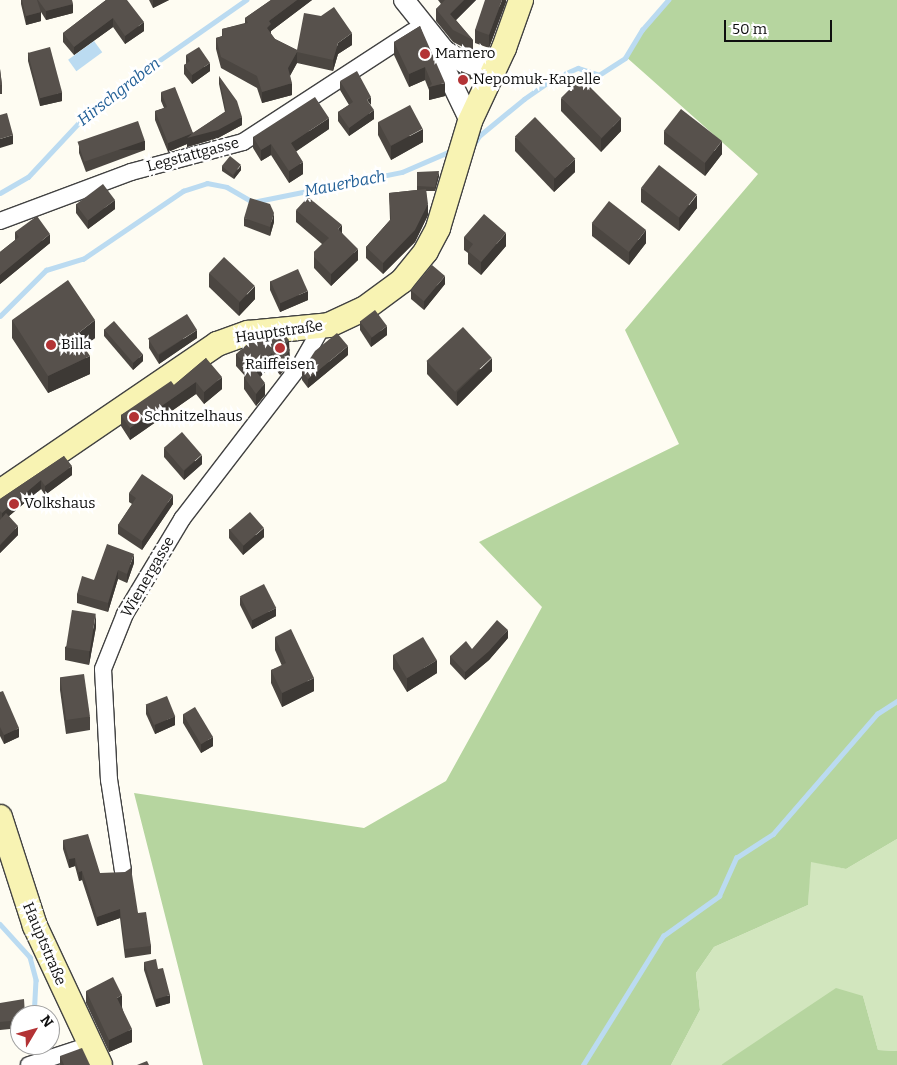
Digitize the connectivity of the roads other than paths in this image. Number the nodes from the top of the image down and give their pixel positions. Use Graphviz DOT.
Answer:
graph roads {
  1 [pos="404,0"];
  2 [pos="521,0"];
  3 [pos="426,31"];
  4 [pos="491,74"];
  5 [pos="470,121"];
  6 [pos="0,221"];
  7 [pos="322,327"];
  8 [pos="0,492"];
  9 [pos="0,818"];
  10 [pos="123,871"];
  11 [pos="95,1055"];
  12 [pos="29,1065"];
  1 -- 3 [label="street"];
  2 -- 4 [label="main road, Hauptstraße"];
  3 -- 4 [label="street"];
  3 -- 5 [label="street"];
  3 -- 6 [label="street, Legstattgasse"];
  4 -- 5 [label="main road, Hauptstraße"];
  5 -- 7 [label="main road, Hauptstraße"];
  7 -- 8 [label="main road, Hauptstraße"];
  7 -- 10 [label="street, Wienergasse"];
  9 -- 11 [label="main road, Hauptstraße"];
  11 -- 12 [label="street"];
}
